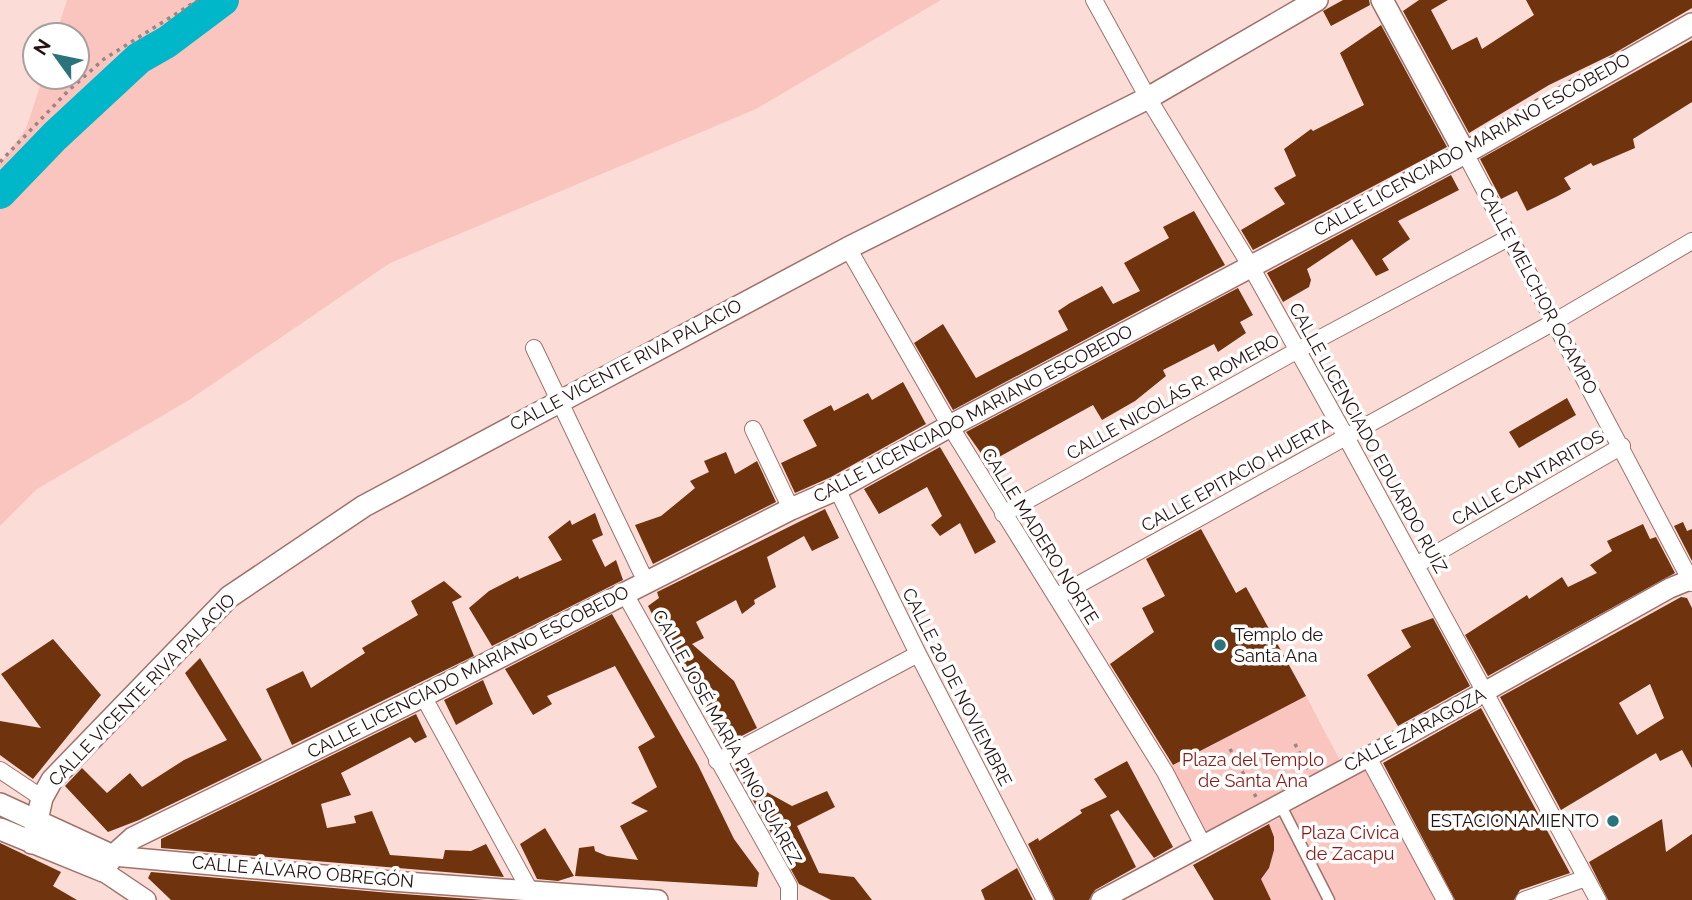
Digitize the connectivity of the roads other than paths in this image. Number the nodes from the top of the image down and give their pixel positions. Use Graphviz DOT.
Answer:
graph roads {
  1 [pos="1094,0"];
  2 [pos="1317,0"];
  3 [pos="1382,0"];
  4 [pos="1692,24"];
  5 [pos="1148,99"];
  6 [pos="1465,153"];
  7 [pos="1510,237"];
  8 [pos="1692,241"];
  9 [pos="848,248"];
  10 [pos="1250,265"];
  11 [pos="1554,322"];
  12 [pos="534,348"];
  13 [pos="1298,350"];
  14 [pos="558,401"];
  15 [pos="950,426"];
  16 [pos="753,429"];
  17 [pos="1346,437"];
  18 [pos="1622,446"];
  19 [pos="837,489"];
  20 [pos="791,509"];
  21 [pos="1003,514"];
  22 [pos="1416,565"];
  23 [pos="1691,581"];
  24 [pos="646,584"];
  25 [pos="625,594"];
  26 [pos="1056,597"];
  27 [pos="918,654"];
  28 [pos="1486,691"];
  29 [pos="423,696"];
  30 [pos="1368,757"];
  31 [pos="717,761"];
  32 [pos="0,770"];
  33 [pos="43,798"];
  34 [pos="6,806"];
  35 [pos="1272,807"];
  36 [pos="37,819"];
  37 [pos="1,829"];
  38 [pos="32,843"];
  39 [pos="1202,843"];
  40 [pos="108,864"];
  41 [pos="1586,878"];
  42 [pos="533,896"];
  43 [pos="146,900"];
  44 [pos="658,900"];
  45 [pos="789,900"];
  46 [pos="1045,900"];
  47 [pos="1101,900"];
  48 [pos="1329,900"];
  49 [pos="1445,900"];
  50 [pos="1524,900"];
  51 [pos="1598,900"];
  1 -- 5 [label="street, CALLE LICENCIADO EDUARDO RUÍZ"];
  2 -- 5 [label="main road, CALLE VICENTE RIVA PALACIO"];
  3 -- 6 [label="main road, CALLE MELCHOR OCAMPO"];
  4 -- 6 [label="main road, CALLE LICENCIADO MARIANO ESCOBEDO"];
  5 -- 9 [label="main road, CALLE VICENTE RIVA PALACIO"];
  5 -- 10 [label="street, CALLE LICENCIADO EDUARDO RUÍZ"];
  6 -- 7 [label="street, CALLE MELCHOR OCAMPO"];
  6 -- 10 [label="main road, CALLE LICENCIADO MARIANO ESCOBEDO"];
  7 -- 11 [label="street, CALLE MELCHOR OCAMPO"];
  7 -- 13 [label="street, CALLE NICOLÁS R. ROMERO"];
  8 -- 11 [label="street, CALLE EPITACIO HUERTA"];
  9 -- 14 [label="main road, CALLE VICENTE RIVA PALACIO"];
  9 -- 15 [label="street, CALLE MADERO NORTE"];
  10 -- 13 [label="street, CALLE LICENCIADO EDUARDO RUÍZ"];
  10 -- 15 [label="main road, CALLE LICENCIADO MARIANO ESCOBEDO"];
  11 -- 17 [label="street, CALLE EPITACIO HUERTA"];
  11 -- 18 [label="street, CALLE MELCHOR OCAMPO"];
  12 -- 14 [label="street"];
  13 -- 17 [label="street, CALLE LICENCIADO EDUARDO RUÍZ"];
  13 -- 21 [label="street, CALLE NICOLÁS R. ROMERO"];
  14 -- 24 [label="street"];
  14 -- 33 [label="main road, CALLE VICENTE RIVA PALACIO"];
  15 -- 19 [label="main road, CALLE LICENCIADO MARIANO ESCOBEDO"];
  15 -- 21 [label="street, CALLE MADERO NORTE"];
  16 -- 20 [label="street"];
  17 -- 22 [label="street, CALLE LICENCIADO EDUARDO RUÍZ"];
  17 -- 26 [label="street, CALLE EPITACIO HUERTA"];
  18 -- 22 [label="street, CALLE CANTARITOS"];
  18 -- 23 [label="street, CALLE MELCHOR OCAMPO"];
  19 -- 20 [label="main road, CALLE LICENCIADO MARIANO ESCOBEDO"];
  19 -- 27 [label="street, CALLE 20 DE NOVIEMBRE"];
  20 -- 24 [label="main road, CALLE LICENCIADO MARIANO ESCOBEDO"];
  21 -- 26 [label="street, CALLE MADERO NORTE"];
  22 -- 28 [label="street, CALLE LICENCIADO EDUARDO RUÍZ"];
  23 -- 28 [label="street, CALLE ZARAGOZA"];
  24 -- 25 [label="main road, CALLE LICENCIADO MARIANO ESCOBEDO"];
  25 -- 29 [label="main road, CALLE LICENCIADO MARIANO ESCOBEDO"];
  25 -- 31 [label="street, CALLE JOSÉ MARÍA PINO SUÁREZ"];
  26 -- 39 [label="street, CALLE MADERO NORTE"];
  27 -- 31 [label="street"];
  27 -- 46 [label="street, CALLE 20 DE NOVIEMBRE"];
  28 -- 30 [label="street, CALLE ZARAGOZA"];
  28 -- 41 [label="street, CALLE LICENCIADO EDUARDO RUÍZ"];
  29 -- 40 [label="main road, CALLE LICENCIADO MARIANO ESCOBEDO"];
  29 -- 42 [label="street"];
  30 -- 35 [label="street, CALLE ZARAGOZA"];
  30 -- 49 [label="street"];
  31 -- 45 [label="street, CALLE JOSÉ MARÍA PINO SUÁREZ"];
  32 -- 33 [label="street"];
  33 -- 36 [label="main road, CALLE VICENTE RIVA PALACIO"];
  34 -- 36 [label="main road, CALLE ÁLVARO OBREGÓN"];
  35 -- 39 [label="street, CALLE ZARAGOZA"];
  35 -- 48 [label="street"];
  36 -- 38 [label="main road, CALLE VICENTE RIVA PALACIO"];
  36 -- 40 [label="main road, CALLE ÁLVARO OBREGÓN"];
  37 -- 38 [label="main road, CALLE ÁLVARO OBREGÓN"];
  38 -- 40 [label="main road, CALLE ÁLVARO OBREGÓN"];
  39 -- 47 [label="street, CALLE ZARAGOZA"];
  40 -- 42 [label="street, CALLE ÁLVARO OBREGÓN"];
  40 -- 43 [label="street"];
  41 -- 50 [label="street"];
  41 -- 51 [label="street, CALLE LICENCIADO EDUARDO RUÍZ"];
  42 -- 44 [label="street, CALLE ÁLVARO OBREGÓN"];
}
